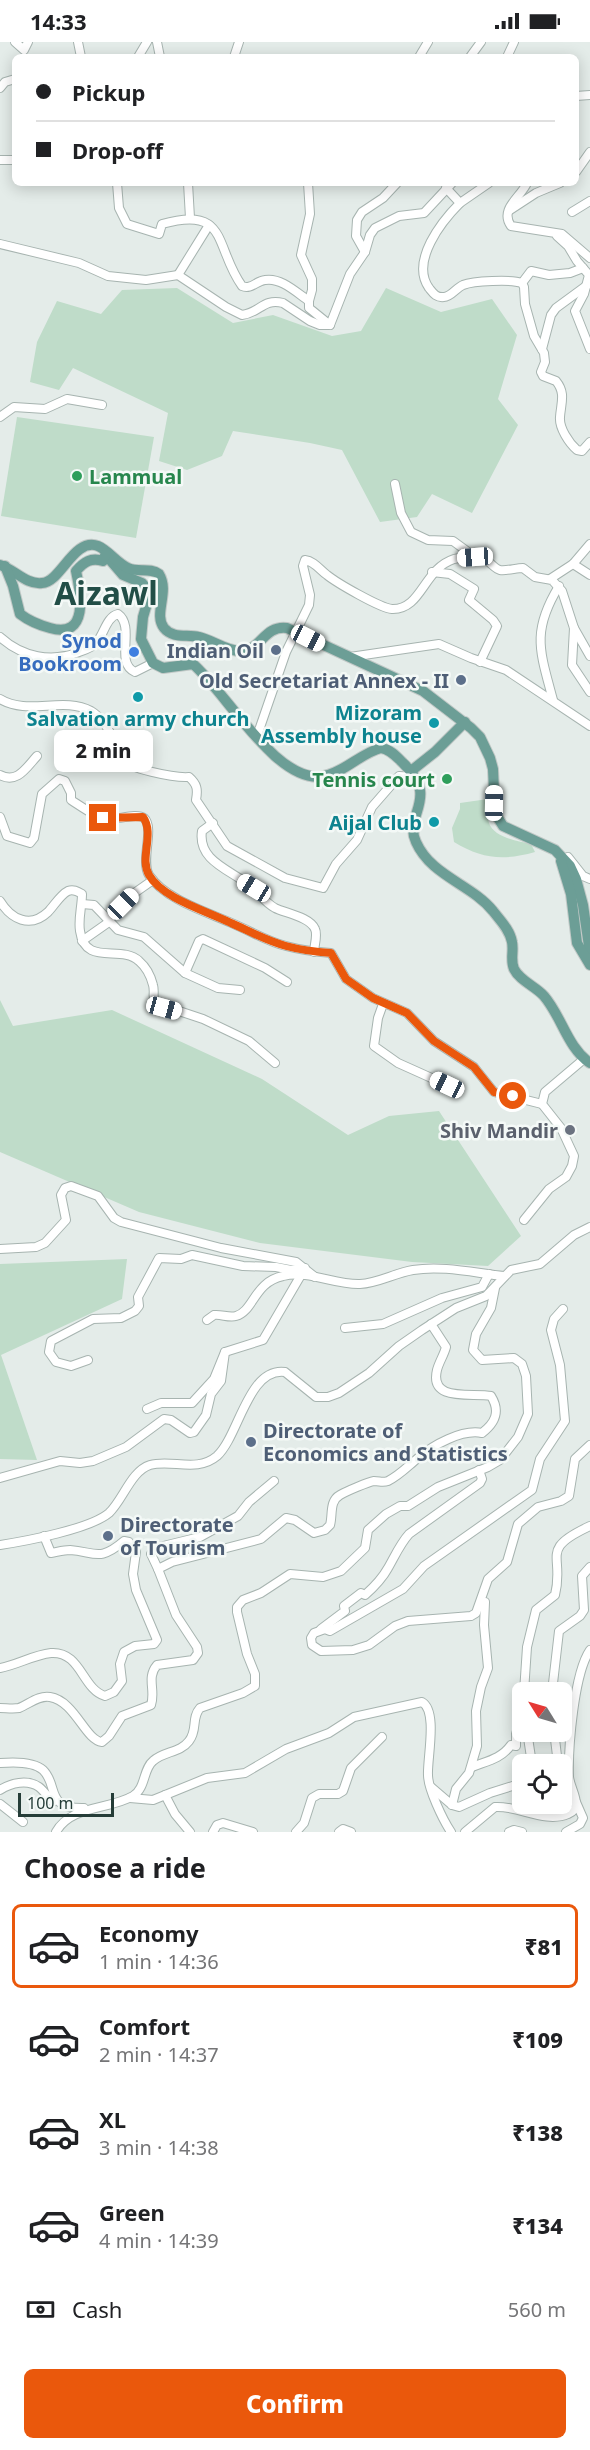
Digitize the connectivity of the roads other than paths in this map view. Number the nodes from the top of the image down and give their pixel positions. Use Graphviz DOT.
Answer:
graph roads {
  1 [pos="15,42"];
  2 [pos="28,42"];
  3 [pos="12,80"];
  4 [pos="0,88"];
  5 [pos="590,152"];
  6 [pos="579,168"];
  7 [pos="117,186"];
  8 [pos="188,186"];
  9 [pos="308,186"];
  10 [pos="394,186"];
  11 [pos="449,186"];
  12 [pos="485,186"];
  13 [pos="525,186"];
  14 [pos="553,186"];
  15 [pos="590,201"];
  16 [pos="460,203"];
  17 [pos="508,212"];
  18 [pos="572,212"];
  19 [pos="190,218"];
  20 [pos="209,225"];
  21 [pos="552,232"];
  22 [pos="0,244"];
  23 [pos="365,252"];
  24 [pos="590,258"];
  25 [pos="583,268"];
  26 [pos="178,275"];
  27 [pos="522,283"];
  28 [pos="586,285"];
  29 [pos="309,301"];
  30 [pos="330,325"];
  31 [pos="542,348"];
  32 [pos="590,349"];
  33 [pos="102,405"];
  34 [pos="0,417"];
  35 [pos="590,442"];
  36 [pos="395,484"];
  37 [pos="590,544"];
  38 [pos="106,553"];
  39 [pos="475,557"];
  40 [pos="573,564"];
  41 [pos="3,565"];
  42 [pos="432,572"];
  43 [pos="590,575"];
  44 [pos="550,579"];
  45 [pos="559,586"];
  46 [pos="574,627"];
  47 [pos="296,632"];
  48 [pos="0,637"];
  49 [pos="590,656"];
  50 [pos="350,657"];
  51 [pos="480,662"];
  52 [pos="153,663"];
  53 [pos="590,692"];
  54 [pos="0,699"];
  55 [pos="553,700"];
  56 [pos="465,722"];
  57 [pos="590,726"];
  58 [pos="256,736"];
  59 [pos="37,756"];
  60 [pos="413,774"];
  61 [pos="0,775"];
  62 [pos="0,817"];
  63 [pos="213,823"];
  64 [pos="555,850"];
  65 [pos="590,879"];
  66 [pos="153,880"];
  67 [pos="0,901"];
  68 [pos="82,904"];
  69 [pos="109,922"];
  70 [pos="82,941"];
  71 [pos="314,952"];
  72 [pos="590,953"];
  73 [pos="590,965"];
  74 [pos="185,973"];
  75 [pos="287,982"];
  76 [pos="240,990"];
  77 [pos="383,1004"];
  78 [pos="587,1061"];
  79 [pos="275,1063"];
  80 [pos="447,1085"];
  81 [pos="542,1104"];
  82 [pos="524,1220"];
  83 [pos="590,1227"];
  84 [pos="0,1249"];
  85 [pos="303,1272"];
  86 [pos="489,1274"];
  87 [pos="504,1276"];
  88 [pos="495,1288"];
  89 [pos="563,1309"];
  90 [pos="207,1320"];
  91 [pos="432,1324"];
  92 [pos="345,1328"];
  93 [pos="225,1352"];
  94 [pos="88,1360"];
  95 [pos="147,1409"];
  96 [pos="590,1445"];
  97 [pos="479,1470"];
  98 [pos="0,1478"];
  99 [pos="274,1481"];
  100 [pos="590,1526"];
  101 [pos="44,1536"];
  102 [pos="0,1545"];
  103 [pos="590,1567"];
  104 [pos="158,1569"];
  105 [pos="485,1587"];
  106 [pos="319,1631"];
  107 [pos="590,1650"];
  108 [pos="0,1668"];
  109 [pos="525,1682"];
  110 [pos="553,1682"];
  111 [pos="0,1708"];
  112 [pos="382,1737"];
  113 [pos="516,1742"];
  114 [pos="570,1754"];
  115 [pos="0,1764"];
  116 [pos="472,1767"];
  117 [pos="431,1786"];
  118 [pos="512,1786"];
  119 [pos="0,1790"];
  120 [pos="572,1790"];
  121 [pos="165,1795"];
  122 [pos="130,1798"];
  123 [pos="576,1801"];
  124 [pos="0,1804"];
  125 [pos="453,1805"];
  126 [pos="75,1808"];
  127 [pos="101,1808"];
  128 [pos="23,1822"];
  129 [pos="57,1832"];
  130 [pos="190,1832"];
  131 [pos="213,1832"];
  132 [pos="253,1832"];
  133 [pos="296,1832"];
  134 [pos="339,1832"];
  135 [pos="351,1832"];
  136 [pos="452,1832"];
  137 [pos="465,1832"];
  138 [pos="509,1832"];
  139 [pos="522,1832"];
  140 [pos="566,1832"];
  1 -- 2 [label="street"];
  3 -- 4 [label="street"];
  5 -- 6 [label="street"];
  7 -- 19 [label="street"];
  8 -- 19 [label="street"];
  9 -- 29 [label="street"];
  10 -- 23 [label="street"];
  11 -- 16 [label="street"];
  11 -- 23 [label="street"];
  12 -- 16 [label="street"];
  13 -- 17 [label="street"];
  14 -- 17 [label="street"];
  15 -- 18 [label="street"];
  16 -- 27 [label="street"];
  17 -- 21 [label="street"];
  19 -- 20 [label="street"];
  20 -- 26 [label="street"];
  20 -- 29 [label="street"];
  21 -- 24 [label="street"];
  21 -- 25 [label="street"];
  22 -- 26 [label="street"];
  23 -- 30 [label="street"];
  25 -- 27 [label="street"];
  25 -- 28 [label="street"];
  26 -- 30 [label="street"];
  27 -- 31 [label="street"];
  28 -- 31 [label="street"];
  28 -- 32 [label="street"];
  29 -- 30 [label="street"];
  31 -- 35 [label="street"];
  33 -- 34 [label="street"];
  36 -- 39 [label="street"];
  37 -- 40 [label="street"];
  38 -- 41 [label="main road"];
  38 -- 41 [label="main road"];
  38 -- 47 [label="main road"];
  38 -- 52 [label="main road"];
  39 -- 42 [label="street"];
  39 -- 44 [label="street"];
  40 -- 43 [label="street"];
  40 -- 44 [label="street"];
  42 -- 47 [label="street"];
  42 -- 51 [label="street"];
  44 -- 45 [label="street"];
  45 -- 46 [label="street"];
  45 -- 55 [label="street"];
  46 -- 49 [label="street"];
  46 -- 53 [label="street"];
  47 -- 50 [label="main road"];
  47 -- 58 [label="street"];
  48 -- 52 [label="street"];
  50 -- 51 [label="street"];
  50 -- 56 [label="main road"];
  51 -- 55 [label="street"];
  52 -- 58 [label="main road"];
  54 -- 63 [label="street"];
  55 -- 57 [label="street"];
  56 -- 60 [label="main road"];
  56 -- 64 [label="main road"];
  58 -- 60 [label="main road"];
  59 -- 61 [label="street"];
  60 -- 63 [label="street"];
  60 -- 78 [label="main road"];
  62 -- 66 [label="street"];
  63 -- 71 [label="street"];
  64 -- 65 [label="street"];
  64 -- 72 [label="main road"];
  64 -- 73 [label="main road"];
  66 -- 69 [label="street"];
  66 -- 71 [label="street"];
  67 -- 68 [label="street"];
  68 -- 69 [label="street"];
  68 -- 70 [label="street"];
  69 -- 70 [label="street"];
  69 -- 74 [label="street"];
  70 -- 79 [label="street"];
  71 -- 77 [label="street"];
  74 -- 75 [label="street"];
  74 -- 76 [label="street"];
  77 -- 80 [label="street"];
  77 -- 81 [label="street"];
  78 -- 81 [label="street"];
  81 -- 82 [label="street"];
  83 -- 87 [label="street"];
  84 -- 85 [label="street"];
  85 -- 86 [label="street"];
  85 -- 90 [label="street"];
  85 -- 93 [label="street"];
  85 -- 94 [label="street"];
  86 -- 87 [label="street"];
  86 -- 92 [label="street"];
  87 -- 88 [label="street"];
  88 -- 91 [label="street"];
  88 -- 97 [label="street"];
  89 -- 106 [label="street"];
  91 -- 101 [label="street"];
  91 -- 104 [label="street"];
  93 -- 95 [label="street"];
  93 -- 98 [label="street"];
  96 -- 105 [label="street"];
  97 -- 106 [label="street"];
  97 -- 122 [label="street"];
  99 -- 104 [label="street"];
  100 -- 109 [label="street"];
  101 -- 102 [label="street"];
  101 -- 108 [label="street"];
  103 -- 110 [label="street"];
  104 -- 111 [label="street"];
  105 -- 106 [label="street"];
  105 -- 116 [label="street"];
  107 -- 114 [label="street"];
  112 -- 133 [label="street"];
  113 -- 116 [label="street"];
  115 -- 126 [label="street"];
  116 -- 125 [label="street"];
  117 -- 121 [label="street"];
  117 -- 125 [label="street"];
  117 -- 136 [label="street"];
  118 -- 125 [label="street"];
  119 -- 126 [label="street"];
  120 -- 123 [label="street"];
  121 -- 122 [label="street"];
  121 -- 130 [label="street"];
  122 -- 127 [label="street"];
  123 -- 137 [label="street"];
  123 -- 140 [label="street"];
  124 -- 128 [label="street"];
  126 -- 127 [label="street"];
  127 -- 129 [label="street"];
  131 -- 132 [label="street"];
  134 -- 135 [label="street"];
  138 -- 139 [label="street"];
}
